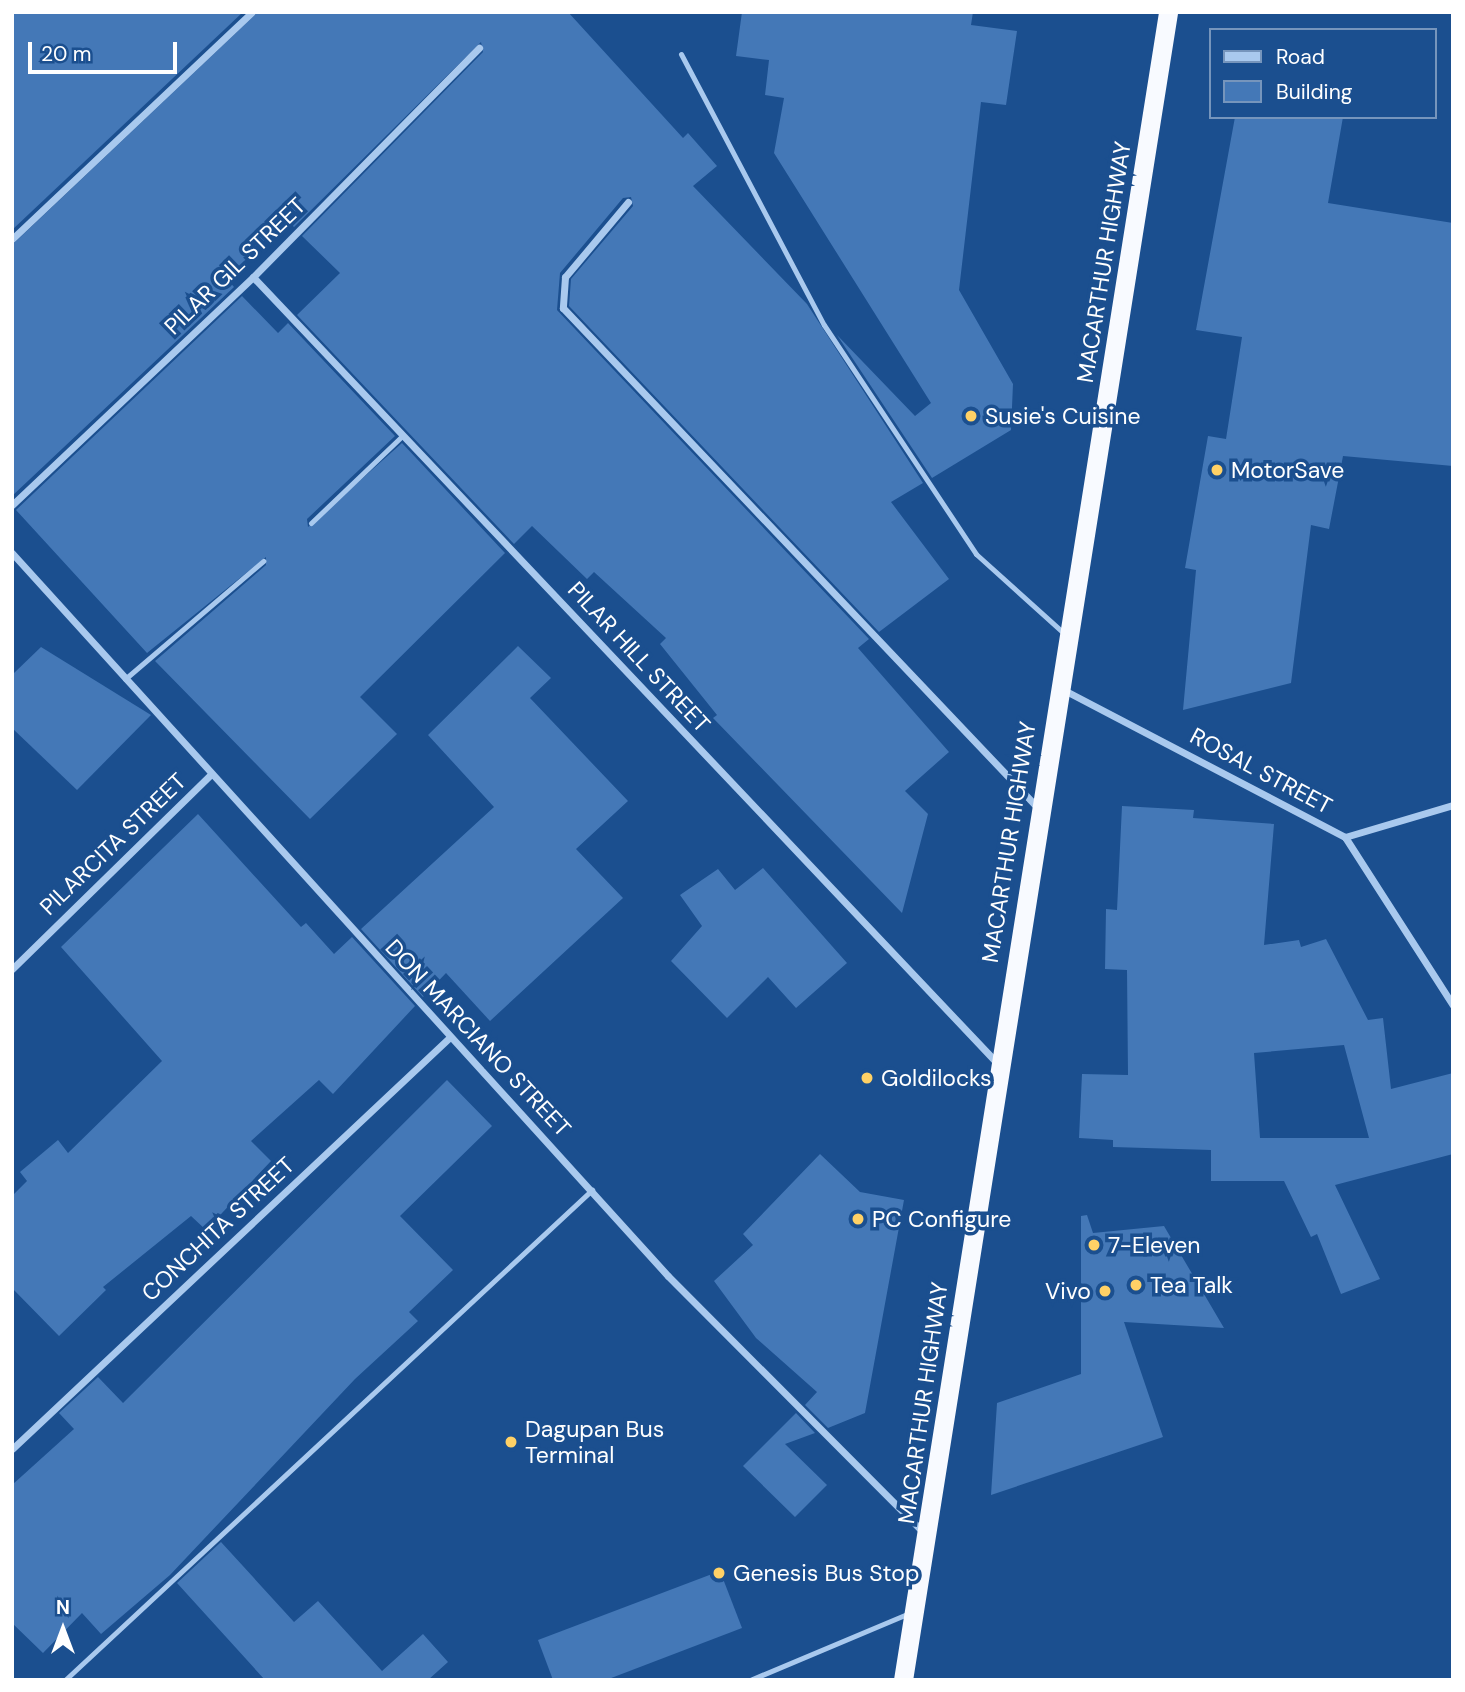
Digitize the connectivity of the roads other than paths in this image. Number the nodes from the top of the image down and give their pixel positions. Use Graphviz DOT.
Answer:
graph roads {
  1 [pos="252,12"];
  2 [pos="1168,12"];
  3 [pos="479,48"];
  4 [pos="681,54"];
  5 [pos="628,202"];
  6 [pos="12,239"];
  7 [pos="253,277"];
  8 [pos="403,435"];
  9 [pos="12,505"];
  10 [pos="311,523"];
  11 [pos="12,552"];
  12 [pos="264,561"];
  13 [pos="1067,636"];
  14 [pos="125,679"];
  15 [pos="1059,688"];
  16 [pos="210,775"];
  17 [pos="1453,805"];
  18 [pos="1040,810"];
  19 [pos="1345,837"];
  20 [pos="12,969"];
  21 [pos="1453,1005"];
  22 [pos="450,1037"];
  23 [pos="997,1063"];
  24 [pos="592,1191"];
  25 [pos="12,1449"];
  26 [pos="928,1537"];
  27 [pos="914,1611"];
  28 [pos="65,1680"];
  29 [pos="751,1680"];
  30 [pos="903,1680"];
  1 -- 6 [label="street"];
  2 -- 13 [label="highway, MACARTHUR HIGHWAY"];
  3 -- 7 [label="street, PILAR GIL STREET"];
  4 -- 13 [label="lane"];
  5 -- 18 [label="street"];
  7 -- 8 [label="street, PILAR HILL STREET"];
  7 -- 9 [label="street, PILAR GIL STREET"];
  8 -- 10 [label="lane"];
  8 -- 23 [label="street, PILAR HILL STREET"];
  11 -- 14 [label="street, DON MARCIANO STREET"];
  12 -- 14 [label="lane"];
  13 -- 15 [label="highway, MACARTHUR HIGHWAY"];
  14 -- 16 [label="street, DON MARCIANO STREET"];
  15 -- 18 [label="highway, MACARTHUR HIGHWAY"];
  15 -- 19 [label="street, ROSAL STREET"];
  16 -- 20 [label="street, PILARCITA STREET"];
  16 -- 22 [label="street, DON MARCIANO STREET"];
  17 -- 19 [label="street, ROSAL STREET"];
  18 -- 23 [label="highway, MACARTHUR HIGHWAY"];
  19 -- 21 [label="street"];
  22 -- 24 [label="street, DON MARCIANO STREET"];
  22 -- 25 [label="street, CONCHITA STREET"];
  23 -- 26 [label="highway, MACARTHUR HIGHWAY"];
  24 -- 26 [label="street, DON MARCIANO STREET"];
  24 -- 28 [label="lane"];
  26 -- 27 [label="highway, MACARTHUR HIGHWAY"];
  27 -- 29 [label="lane"];
  27 -- 30 [label="highway, MACARTHUR HIGHWAY"];
}
